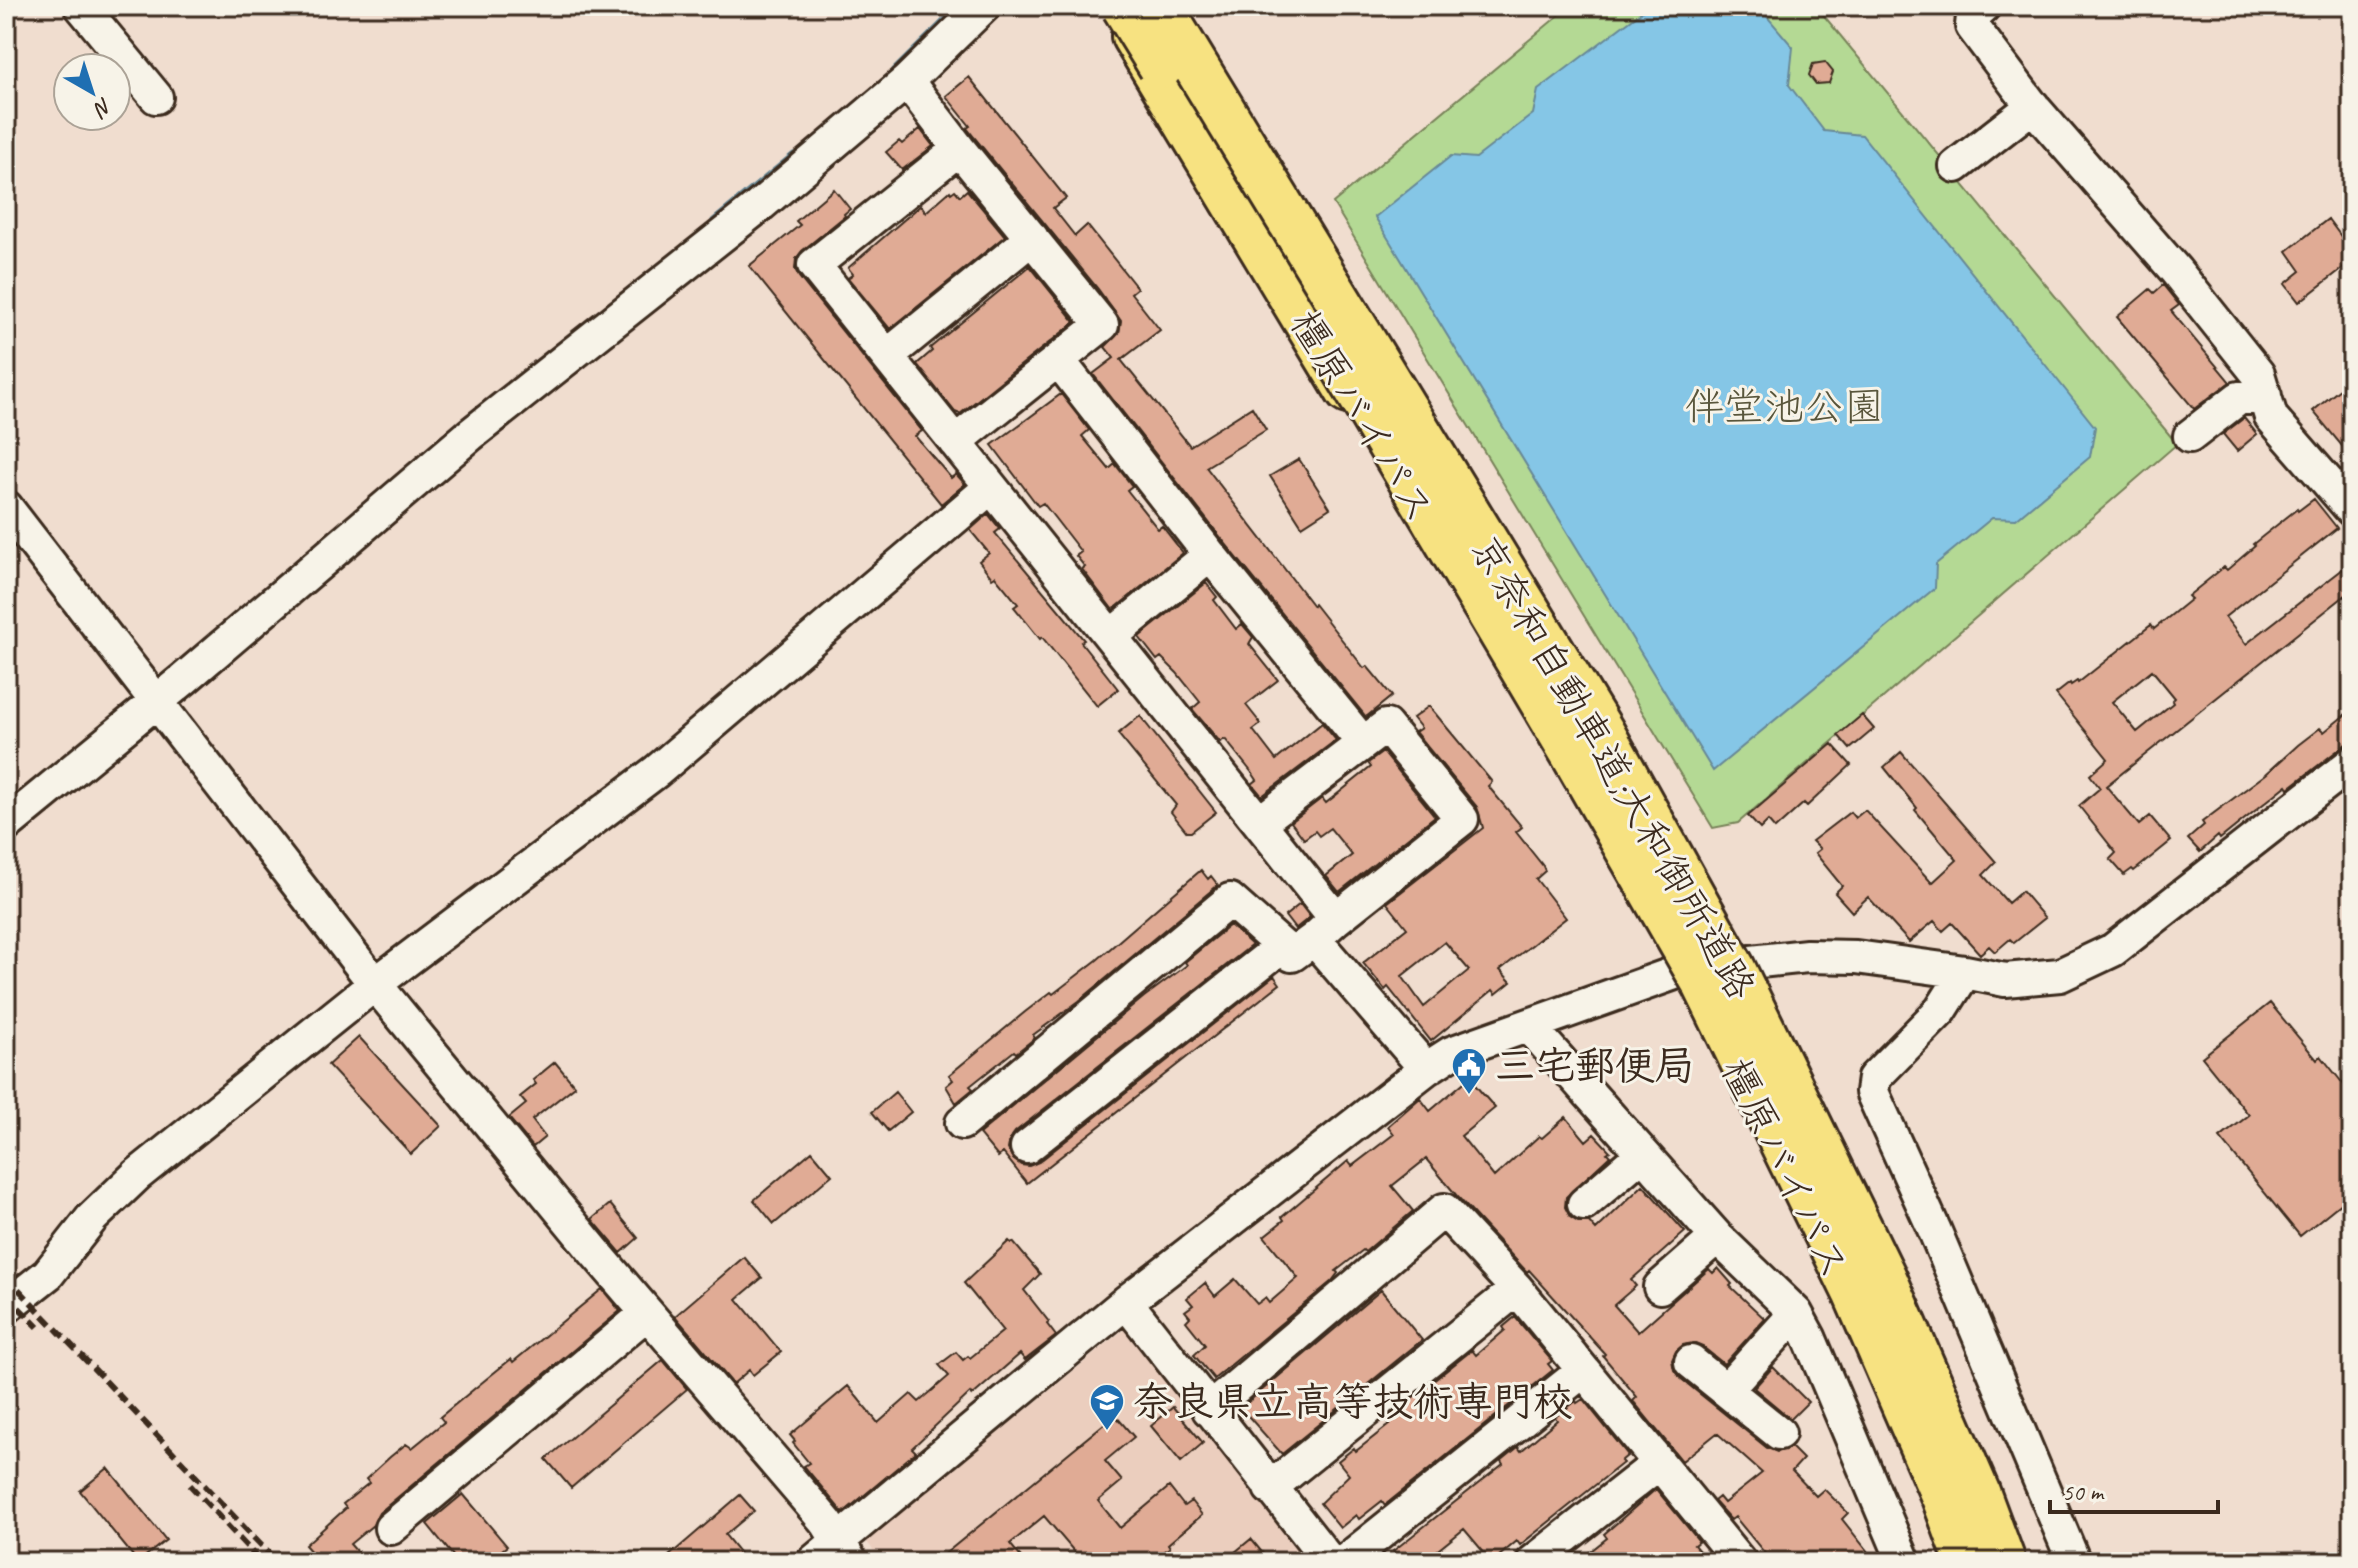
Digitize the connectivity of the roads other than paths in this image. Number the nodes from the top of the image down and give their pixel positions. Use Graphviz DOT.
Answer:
graph roads {
  1 [pos="81,6"];
  2 [pos="984,6"];
  3 [pos="1116,6"];
  4 [pos="1124,6"];
  5 [pos="1159,6"];
  6 [pos="1169,6"];
  7 [pos="1984,6"];
  8 [pos="907,81"];
  9 [pos="156,97"];
  10 [pos="2033,106"];
  11 [pos="959,149"];
  12 [pos="1956,166"];
  13 [pos="1032,238"];
  14 [pos="887,356"];
  15 [pos="1059,361"];
  16 [pos="2265,396"];
  17 [pos="2190,436"];
  18 [pos="955,442"];
  19 [pos="991,487"];
  20 [pos="6,507"];
  21 [pos="2352,510"];
  22 [pos="1210,555"];
  23 [pos="1111,636"];
  24 [pos="157,701"];
  25 [pos="1363,743"];
  26 [pos="2352,763"];
  27 [pos="1260,822"];
  28 [pos="6,825"];
  29 [pos="1325,929"];
  30 [pos="1282,946"];
  31 [pos="1738,964"];
  32 [pos="1686,969"];
  33 [pos="1965,972"];
  34 [pos="375,984"];
  35 [pos="1529,1026"];
  36 [pos="1426,1069"];
  37 [pos="962,1123"];
  38 [pos="1027,1147"];
  39 [pos="1642,1154"];
  40 [pos="1584,1204"];
  41 [pos="1717,1237"];
  42 [pos="1660,1287"];
  43 [pos="1517,1289"];
  44 [pos="1126,1302"];
  45 [pos="6,1307"];
  46 [pos="647,1313"];
  47 [pos="1796,1313"];
  48 [pos="1691,1362"];
  49 [pos="1583,1371"];
  50 [pos="1727,1389"];
  51 [pos="1209,1410"];
  52 [pos="1779,1433"];
  53 [pos="1659,1463"];
  54 [pos="1270,1488"];
  55 [pos="391,1528"];
  56 [pos="833,1555"];
  57 [pos="1729,1558"];
  58 [pos="1330,1562"];
  59 [pos="1344,1562"];
  60 [pos="1533,1562"];
  61 [pos="1904,1562"];
  62 [pos="1959,1562"];
  63 [pos="1968,1562"];
  64 [pos="2003,1562"];
  65 [pos="2011,1562"];
  66 [pos="2074,1562"];
  1 -- 9 [label="street"];
  2 -- 8 [label="street"];
  3 -- 32 [label="highway, 橿原バイパス"];
  4 -- 63 [label="highway, 京奈和自動車道;大和御所道路, bridge"];
  5 -- 64 [label="highway, 京奈和自動車道;大和御所道路, bridge"];
  6 -- 31 [label="highway, 橿原バイパス"];
  7 -- 10 [label="street"];
  8 -- 11 [label="street"];
  8 -- 24 [label="street"];
  10 -- 12 [label="street"];
  10 -- 16 [label="street"];
  11 -- 13 [label="street"];
  11 -- 14 [label="street"];
  13 -- 14 [label="street"];
  13 -- 15 [label="street"];
  14 -- 18 [label="street"];
  15 -- 18 [label="street"];
  15 -- 22 [label="street"];
  16 -- 17 [label="street"];
  16 -- 21 [label="street"];
  18 -- 19 [label="street"];
  19 -- 23 [label="street"];
  19 -- 34 [label="street"];
  20 -- 24 [label="street"];
  22 -- 23 [label="street"];
  22 -- 25 [label="street"];
  23 -- 27 [label="street"];
  24 -- 28 [label="street"];
  24 -- 34 [label="street"];
  25 -- 27 [label="street"];
  25 -- 29 [label="street"];
  26 -- 33 [label="street"];
  27 -- 29 [label="street"];
  29 -- 30 [label="street"];
  29 -- 36 [label="street"];
  30 -- 37 [label="street"];
  30 -- 38 [label="street"];
  31 -- 32 [label="street"];
  31 -- 33 [label="street"];
  31 -- 65 [label="highway, 橿原バイパス"];
  32 -- 35 [label="street"];
  32 -- 62 [label="highway, 橿原バイパス"];
  33 -- 66 [label="street"];
  34 -- 45 [label="street"];
  34 -- 46 [label="street"];
  35 -- 36 [label="street"];
  35 -- 39 [label="street"];
  36 -- 44 [label="street"];
  39 -- 40 [label="street"];
  39 -- 41 [label="street"];
  41 -- 42 [label="street"];
  41 -- 47 [label="street"];
  43 -- 49 [label="street"];
  43 -- 51 [label="street"];
  43 -- 54 [label="street"];
  44 -- 51 [label="street"];
  44 -- 56 [label="street"];
  46 -- 55 [label="street"];
  46 -- 56 [label="street"];
  47 -- 50 [label="street"];
  47 -- 61 [label="street"];
  48 -- 50 [label="street"];
  49 -- 53 [label="street"];
  49 -- 59 [label="street"];
  50 -- 52 [label="street"];
  51 -- 54 [label="street"];
  53 -- 57 [label="street"];
  53 -- 60 [label="street"];
  54 -- 58 [label="street"];
}
